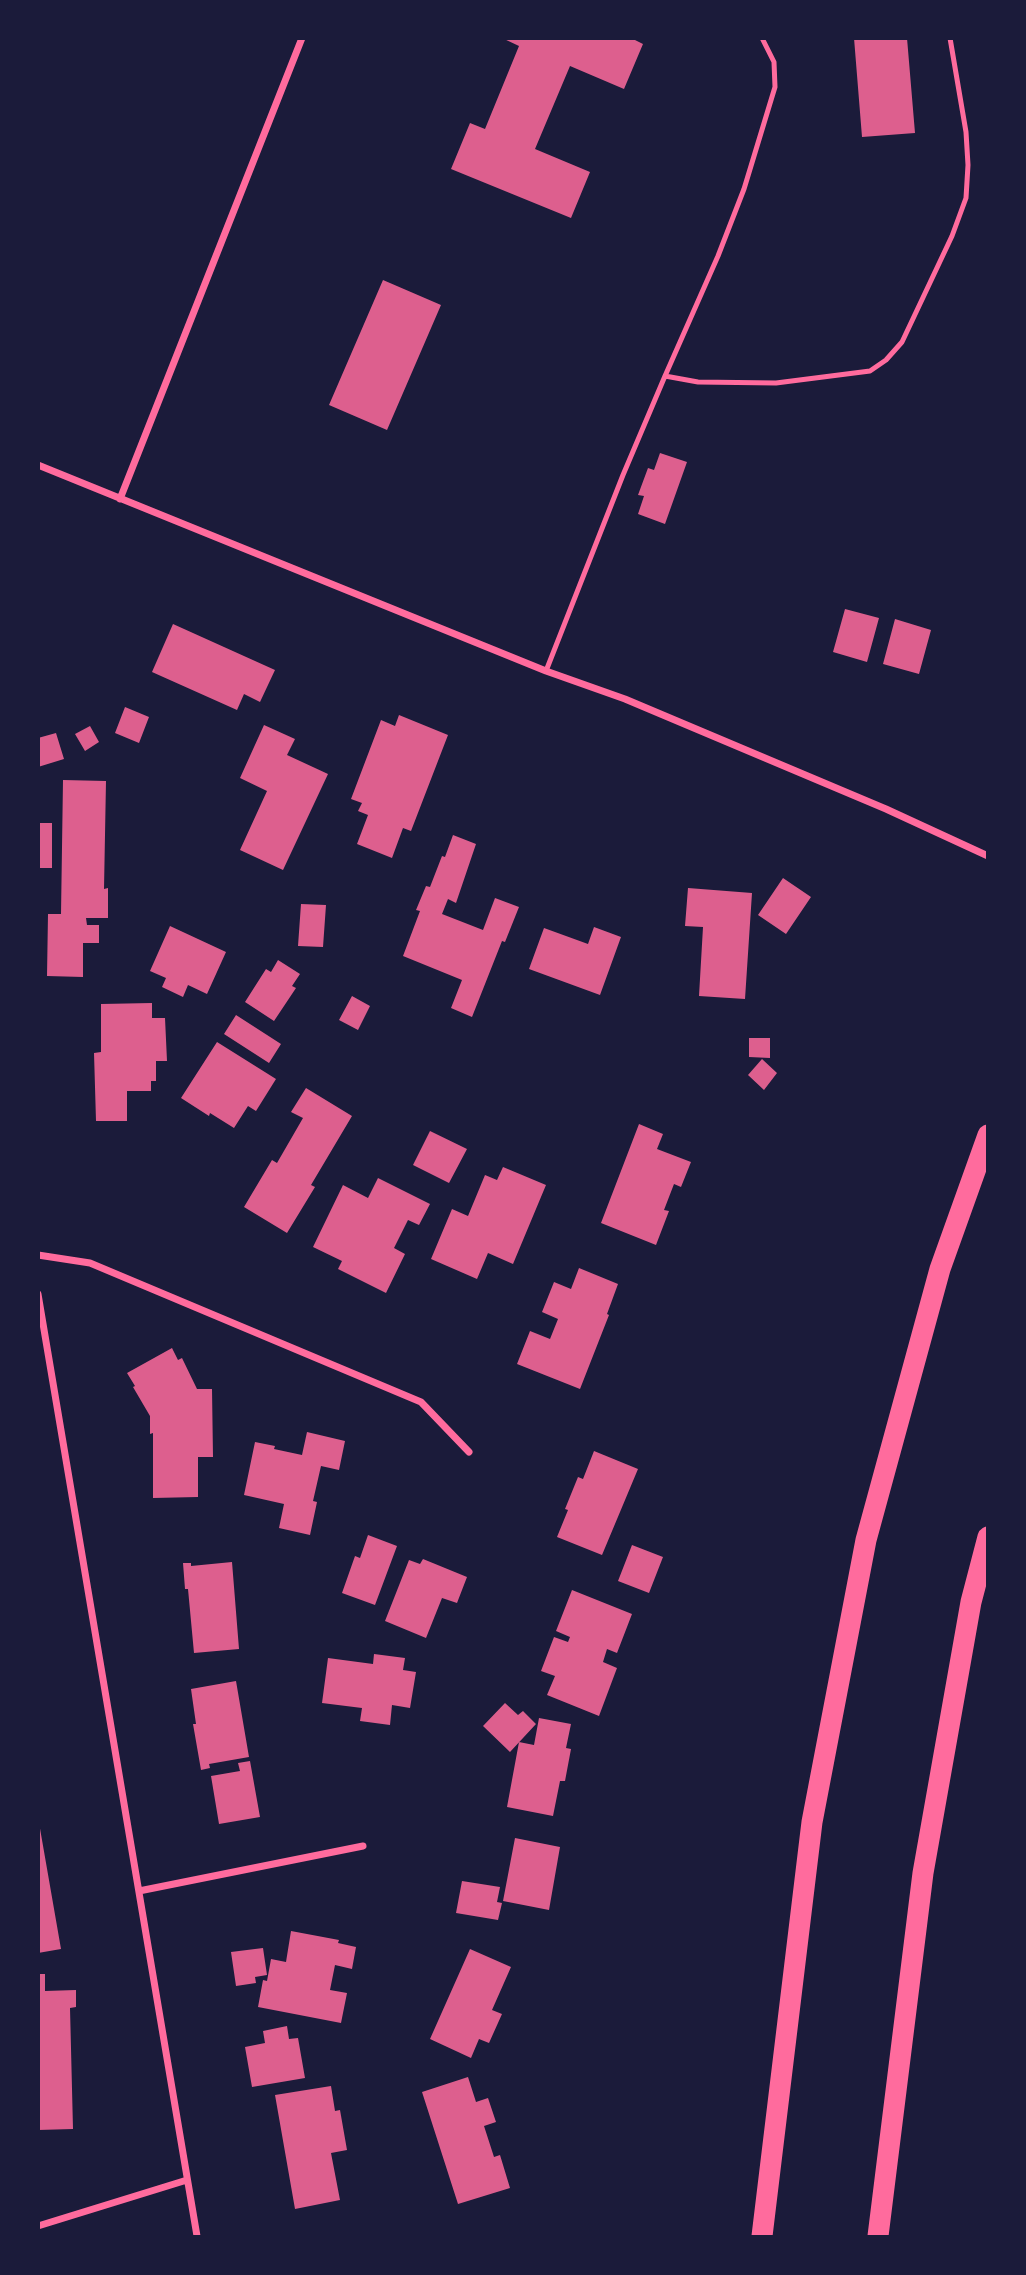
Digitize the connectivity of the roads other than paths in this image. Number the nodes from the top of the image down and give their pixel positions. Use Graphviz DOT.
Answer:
graph roads {
  1 [pos="302,38"];
  2 [pos="762,38"];
  3 [pos="950,38"];
  4 [pos="665,376"];
  5 [pos="38,465"];
  6 [pos="120,499"];
  7 [pos="546,671"];
  8 [pos="987,856"];
  9 [pos="988,1135"];
  10 [pos="38,1255"];
  11 [pos="38,1294"];
  12 [pos="469,1451"];
  13 [pos="988,1537"];
  14 [pos="363,1846"];
  15 [pos="139,1891"];
  16 [pos="187,2180"];
  17 [pos="38,2226"];
  18 [pos="197,2236"];
  19 [pos="762,2236"];
  20 [pos="878,2236"];
  1 -- 6 [label="street"];
  2 -- 4 [label="lane"];
  3 -- 4 [label="lane"];
  4 -- 7 [label="lane"];
  5 -- 6 [label="street"];
  6 -- 7 [label="street"];
  7 -- 8 [label="street"];
  9 -- 19 [label="highway"];
  10 -- 12 [label="street"];
  11 -- 15 [label="street"];
  13 -- 20 [label="highway"];
  14 -- 15 [label="street"];
  15 -- 16 [label="street"];
  16 -- 17 [label="street"];
  16 -- 18 [label="street"];
}
